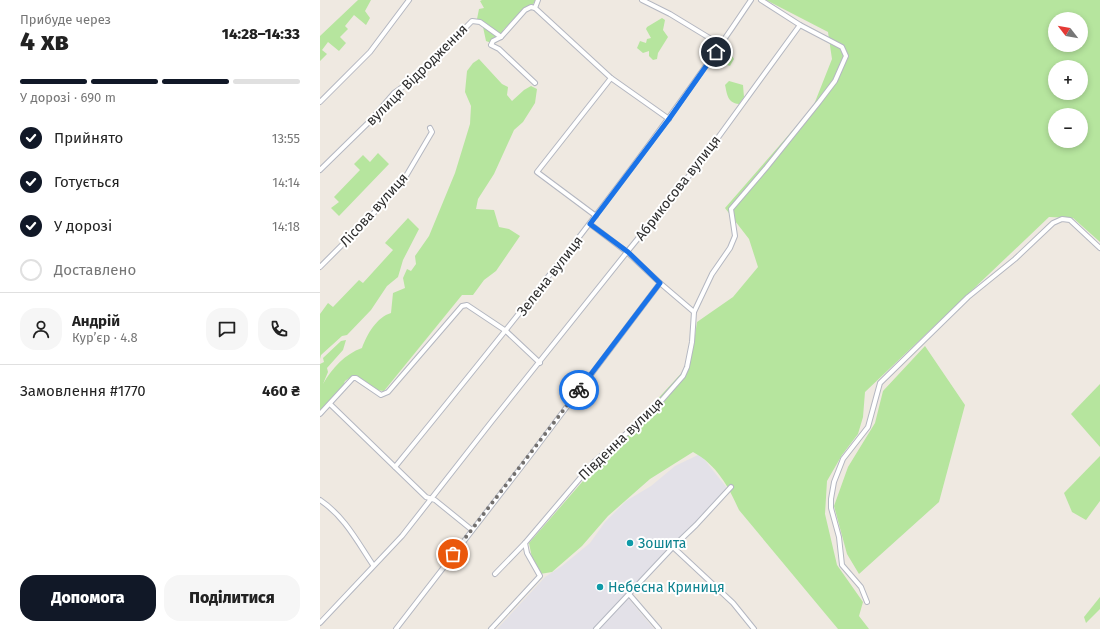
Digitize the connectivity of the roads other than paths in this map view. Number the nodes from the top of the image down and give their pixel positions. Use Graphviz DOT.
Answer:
graph roads {
  1 [pos="409,0"];
  2 [pos="538,0"];
  3 [pos="642,0"];
  4 [pos="751,0"];
  5 [pos="761,0"];
  6 [pos="535,8"];
  7 [pos="800,25"];
  8 [pos="501,37"];
  9 [pos="721,45"];
  10 [pos="611,78"];
  11 [pos="535,83"];
  12 [pos="320,102"];
  13 [pos="669,119"];
  14 [pos="430,128"];
  15 [pos="320,170"];
  16 [pos="596,216"];
  17 [pos="590,224"];
  18 [pos="1100,248"];
  19 [pos="628,252"];
  20 [pos="320,267"];
  21 [pos="660,283"];
  22 [pos="694,312"];
  23 [pos="506,331"];
  24 [pos="540,363"];
  25 [pos="330,404"];
  26 [pos="320,414"];
  27 [pos="395,467"];
  28 [pos="731,488"];
  29 [pos="431,499"];
  30 [pos="320,500"];
  31 [pos="472,530"];
  32 [pos="525,542"];
  33 [pos="673,547"];
  34 [pos="373,565"];
  35 [pos="496,574"];
  36 [pos="629,594"];
  37 [pos="867,602"];
  38 [pos="320,623"];
  39 [pos="396,629"];
  40 [pos="491,629"];
  41 [pos="596,629"];
  42 [pos="660,629"];
  43 [pos="754,629"];
  1 -- 12 [label="street"];
  2 -- 6 [label="street"];
  3 -- 9 [label="street"];
  4 -- 9 [label="street, Зелена вулиця"];
  5 -- 7 [label="street"];
  6 -- 8 [label="street"];
  6 -- 10 [label="street"];
  7 -- 19 [label="street, Абрикосова вулиця"];
  7 -- 22 [label="street"];
  8 -- 11 [label="street"];
  8 -- 15 [label="street, вулиця Відродження"];
  9 -- 13 [label="street, Зелена вулиця"];
  10 -- 13 [label="street"];
  10 -- 16 [label="street"];
  13 -- 16 [label="street, Зелена вулиця"];
  14 -- 20 [label="street, Лісова вулиця"];
  16 -- 17 [label="street, Зелена вулиця"];
  17 -- 19 [label="street"];
  17 -- 23 [label="street, Зелена вулиця"];
  18 -- 37 [label="street"];
  19 -- 21 [label="street, Абрикосова вулиця"];
  19 -- 24 [label="street"];
  21 -- 22 [label="street, Абрикосова вулиця"];
  21 -- 31 [label="street"];
  22 -- 32 [label="street, Південна вулиця"];
  23 -- 24 [label="street"];
  23 -- 25 [label="street"];
  23 -- 27 [label="street, Зелена вулиця"];
  24 -- 29 [label="street"];
  25 -- 26 [label="street"];
  25 -- 27 [label="street"];
  27 -- 29 [label="street"];
  28 -- 33 [label="street"];
  29 -- 31 [label="street"];
  29 -- 34 [label="street"];
  30 -- 34 [label="street"];
  31 -- 39 [label="street"];
  32 -- 35 [label="street, Південна вулиця"];
  32 -- 40 [label="street"];
  33 -- 36 [label="street"];
  33 -- 43 [label="street"];
  34 -- 38 [label="street"];
  36 -- 41 [label="street"];
  36 -- 42 [label="street"];
}
